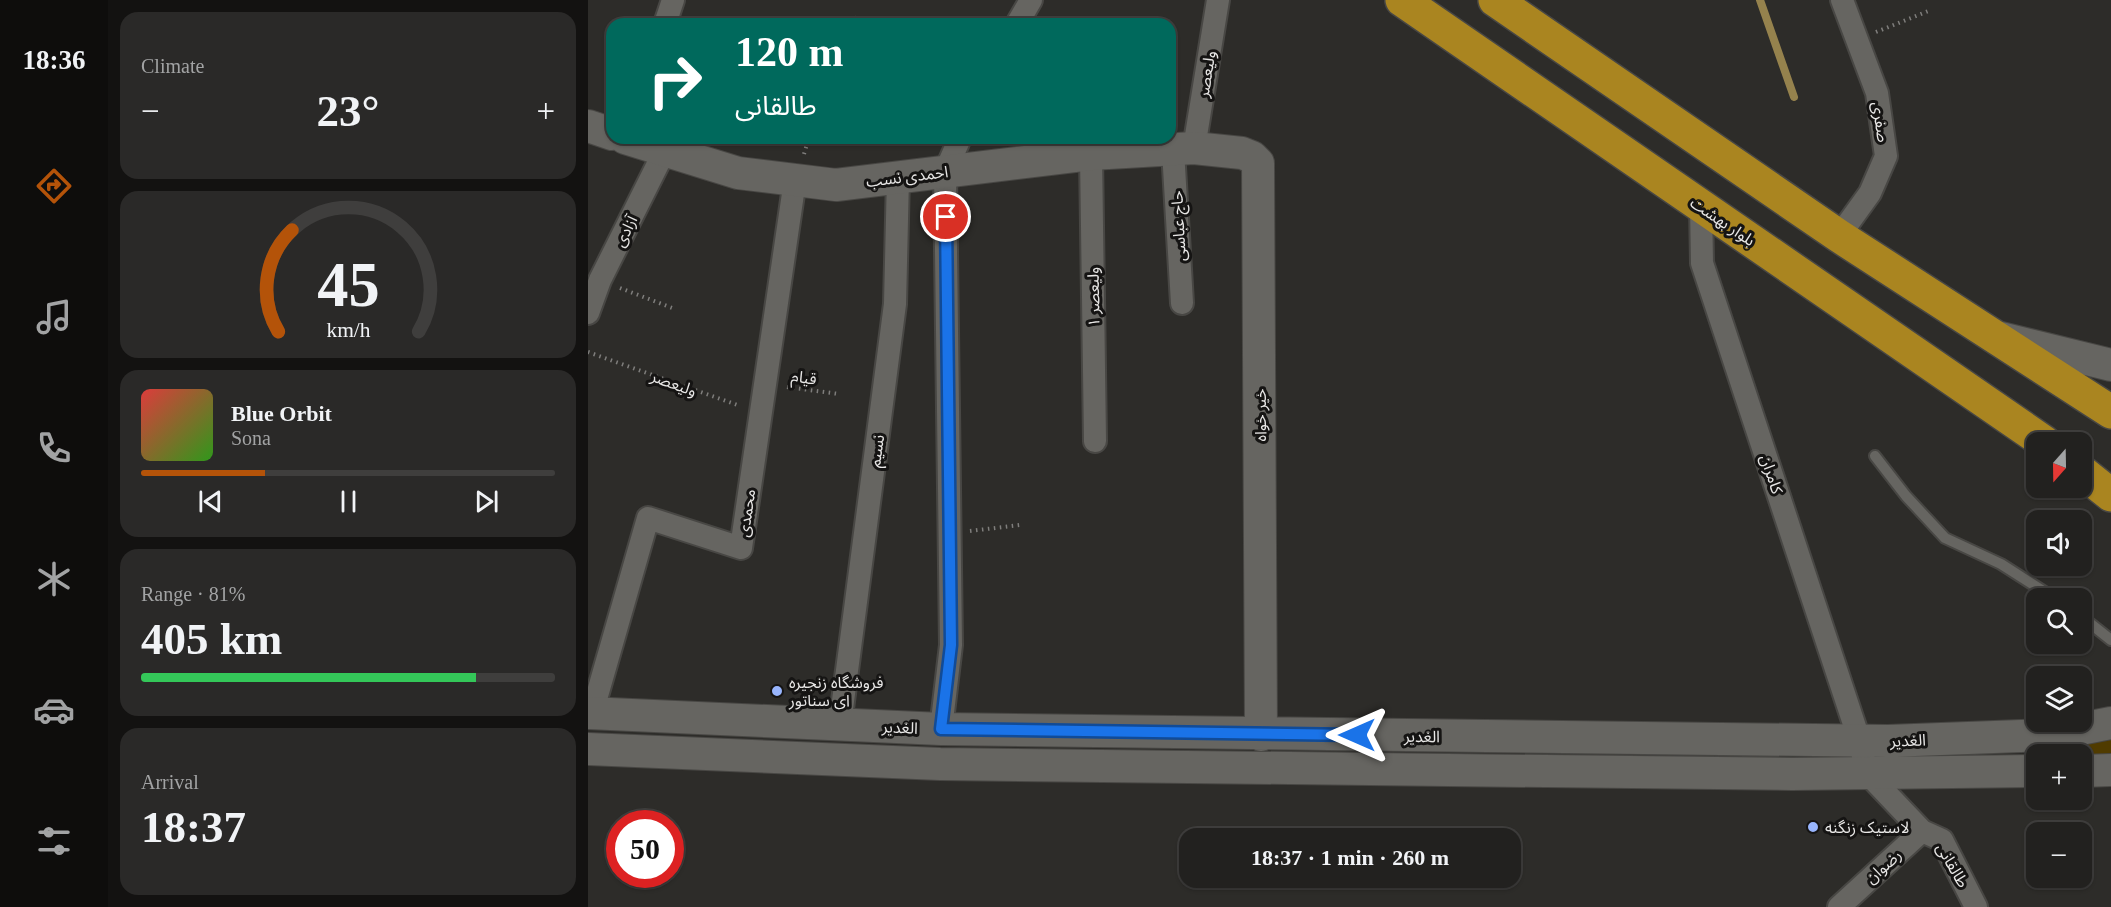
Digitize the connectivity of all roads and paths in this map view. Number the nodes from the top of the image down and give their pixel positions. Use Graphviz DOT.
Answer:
graph roads {
  1 [pos="673,0"];
  2 [pos="1031,0"];
  3 [pos="1218,0"];
  4 [pos="1402,0"];
  5 [pos="1495,0"];
  6 [pos="1842,0"];
  7 [pos="1931,10"];
  8 [pos="667,18"];
  9 [pos="1020,18"];
  10 [pos="1857,39"];
  11 [pos="588,126"];
  12 [pos="606,132"];
  13 [pos="646,144"];
  14 [pos="957,144"];
  15 [pos="1184,149"];
  16 [pos="665,150"];
  17 [pos="1091,154"];
  18 [pos="945,172"];
  19 [pos="898,177"];
  20 [pos="795,180"];
  21 [pos="1701,205"];
  22 [pos="1839,236"];
  23 [pos="600,280"];
  24 [pos="1182,303"];
  25 [pos="675,309"];
  26 [pos="588,313"];
  27 [pos="1995,337"];
  28 [pos="588,352"];
  29 [pos="2111,365"];
  30 [pos="765,384"];
  31 [pos="839,394"];
  32 [pos="2111,412"];
  33 [pos="761,414"];
  34 [pos="2030,432"];
  35 [pos="1095,441"];
  36 [pos="1875,456"];
  37 [pos="2092,480"];
  38 [pos="2111,495"];
  39 [pos="1020,525"];
  40 [pos="949,534"];
  41 [pos="2038,588"];
  42 [pos="2092,625"];
  43 [pos="2111,640"];
  44 [pos="590,713"];
  45 [pos="2111,723"];
  46 [pos="840,724"];
  47 [pos="941,729"];
  48 [pos="1261,735"];
  49 [pos="1859,739"];
  50 [pos="588,749"];
  51 [pos="2111,770"];
  52 [pos="2026,771"];
  53 [pos="2092,771"];
  54 [pos="1867,773"];
  55 [pos="1922,831"];
  56 [pos="1839,907"];
  57 [pos="1976,907"];
  1 -- 8 [label="street"];
  2 -- 9 [label="street"];
  3 -- 15 [label="street, ولیعصر"];
  4 -- 21 [label="highway, بلوار بهشت"];
  5 -- 22 [label="highway"];
  6 -- 10 [label="street, صفری"];
  7 -- 10 [label="path"];
  10 -- 22 [label="street, صفری"];
  11 -- 12 [label="main road"];
  13 -- 16 [label="main road, احمدی نسب"];
  14 -- 18 [label="street"];
  15 -- 17 [label="main road, احمدی نسب"];
  15 -- 24 [label="street, حاج عباسی"];
  15 -- 48 [label="main road, خیر خواه"];
  16 -- 20 [label="main road, احمدی نسب"];
  16 -- 23 [label="street, آزادی"];
  17 -- 18 [label="main road, احمدی نسب"];
  17 -- 35 [label="street, ولیعصر ۱"];
  18 -- 19 [label="main road, احمدی نسب"];
  18 -- 40 [label="street"];
  19 -- 20 [label="main road, احمدی نسب"];
  19 -- 46 [label="street, نسیم"];
  20 -- 30 [label="street, محمدی"];
  21 -- 34 [label="highway, بلوار بهشت"];
  21 -- 49 [label="street, کامران"];
  22 -- 27 [label="highway"];
  23 -- 25 [label="path"];
  23 -- 26 [label="street, آزادی"];
  27 -- 29 [label="main road"];
  27 -- 32 [label="highway"];
  28 -- 33 [label="path, ولیعصر"];
  30 -- 31 [label="path, قیام"];
  30 -- 33 [label="street, محمدی"];
  33 -- 44 [label="street, محمدی"];
  36 -- 41 [label="lane"];
  37 -- 38 [label="highway"];
  39 -- 40 [label="path"];
  40 -- 47 [label="street"];
  42 -- 43 [label="lane"];
  44 -- 46 [label="main road, الغدیر"];
  45 -- 49 [label="main road, الغدیر"];
  46 -- 47 [label="main road, الغدیر"];
  47 -- 48 [label="main road, الغدیر"];
  48 -- 49 [label="main road, الغدیر"];
  49 -- 54 [label="street, کامران"];
  50 -- 54 [label="main road, الغدیر"];
  51 -- 53 [label="main road"];
  52 -- 54 [label="main road, الغدیر"];
  54 -- 55 [label="street"];
  55 -- 56 [label="street, رضوان"];
  55 -- 57 [label="street, طالقانی"];
}
